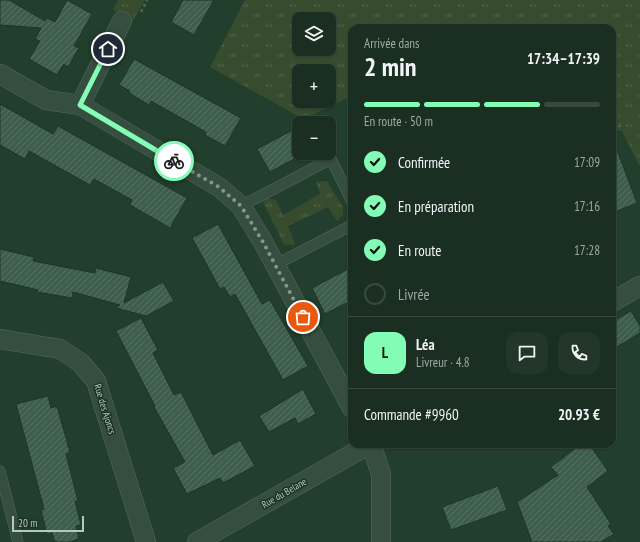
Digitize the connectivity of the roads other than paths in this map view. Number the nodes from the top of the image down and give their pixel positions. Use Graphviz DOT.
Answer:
graph roads {
  1 [pos="122,21"];
  2 [pos="0,74"];
  3 [pos="80,105"];
  4 [pos="348,194"];
  5 [pos="241,206"];
  6 [pos="348,227"];
  7 [pos="275,265"];
  8 [pos="640,286"];
  9 [pos="616,300"];
  10 [pos="0,339"];
  11 [pos="348,401"];
  12 [pos="364,448"];
  13 [pos="372,448"];
  14 [pos="0,471"];
  15 [pos="18,542"];
  16 [pos="146,542"];
  17 [pos="197,542"];
  18 [pos="381,542"];
  1 -- 3 [label="street"];
  2 -- 3 [label="street"];
  3 -- 5 [label="street"];
  4 -- 5 [label="lane"];
  5 -- 7 [label="street"];
  6 -- 7 [label="lane"];
  7 -- 11 [label="street"];
  8 -- 9 [label="street"];
  10 -- 16 [label="street, Rue des Ajoncs"];
  12 -- 17 [label="street, Rue du Belane"];
  13 -- 18 [label="street"];
  14 -- 15 [label="lane"];
}
